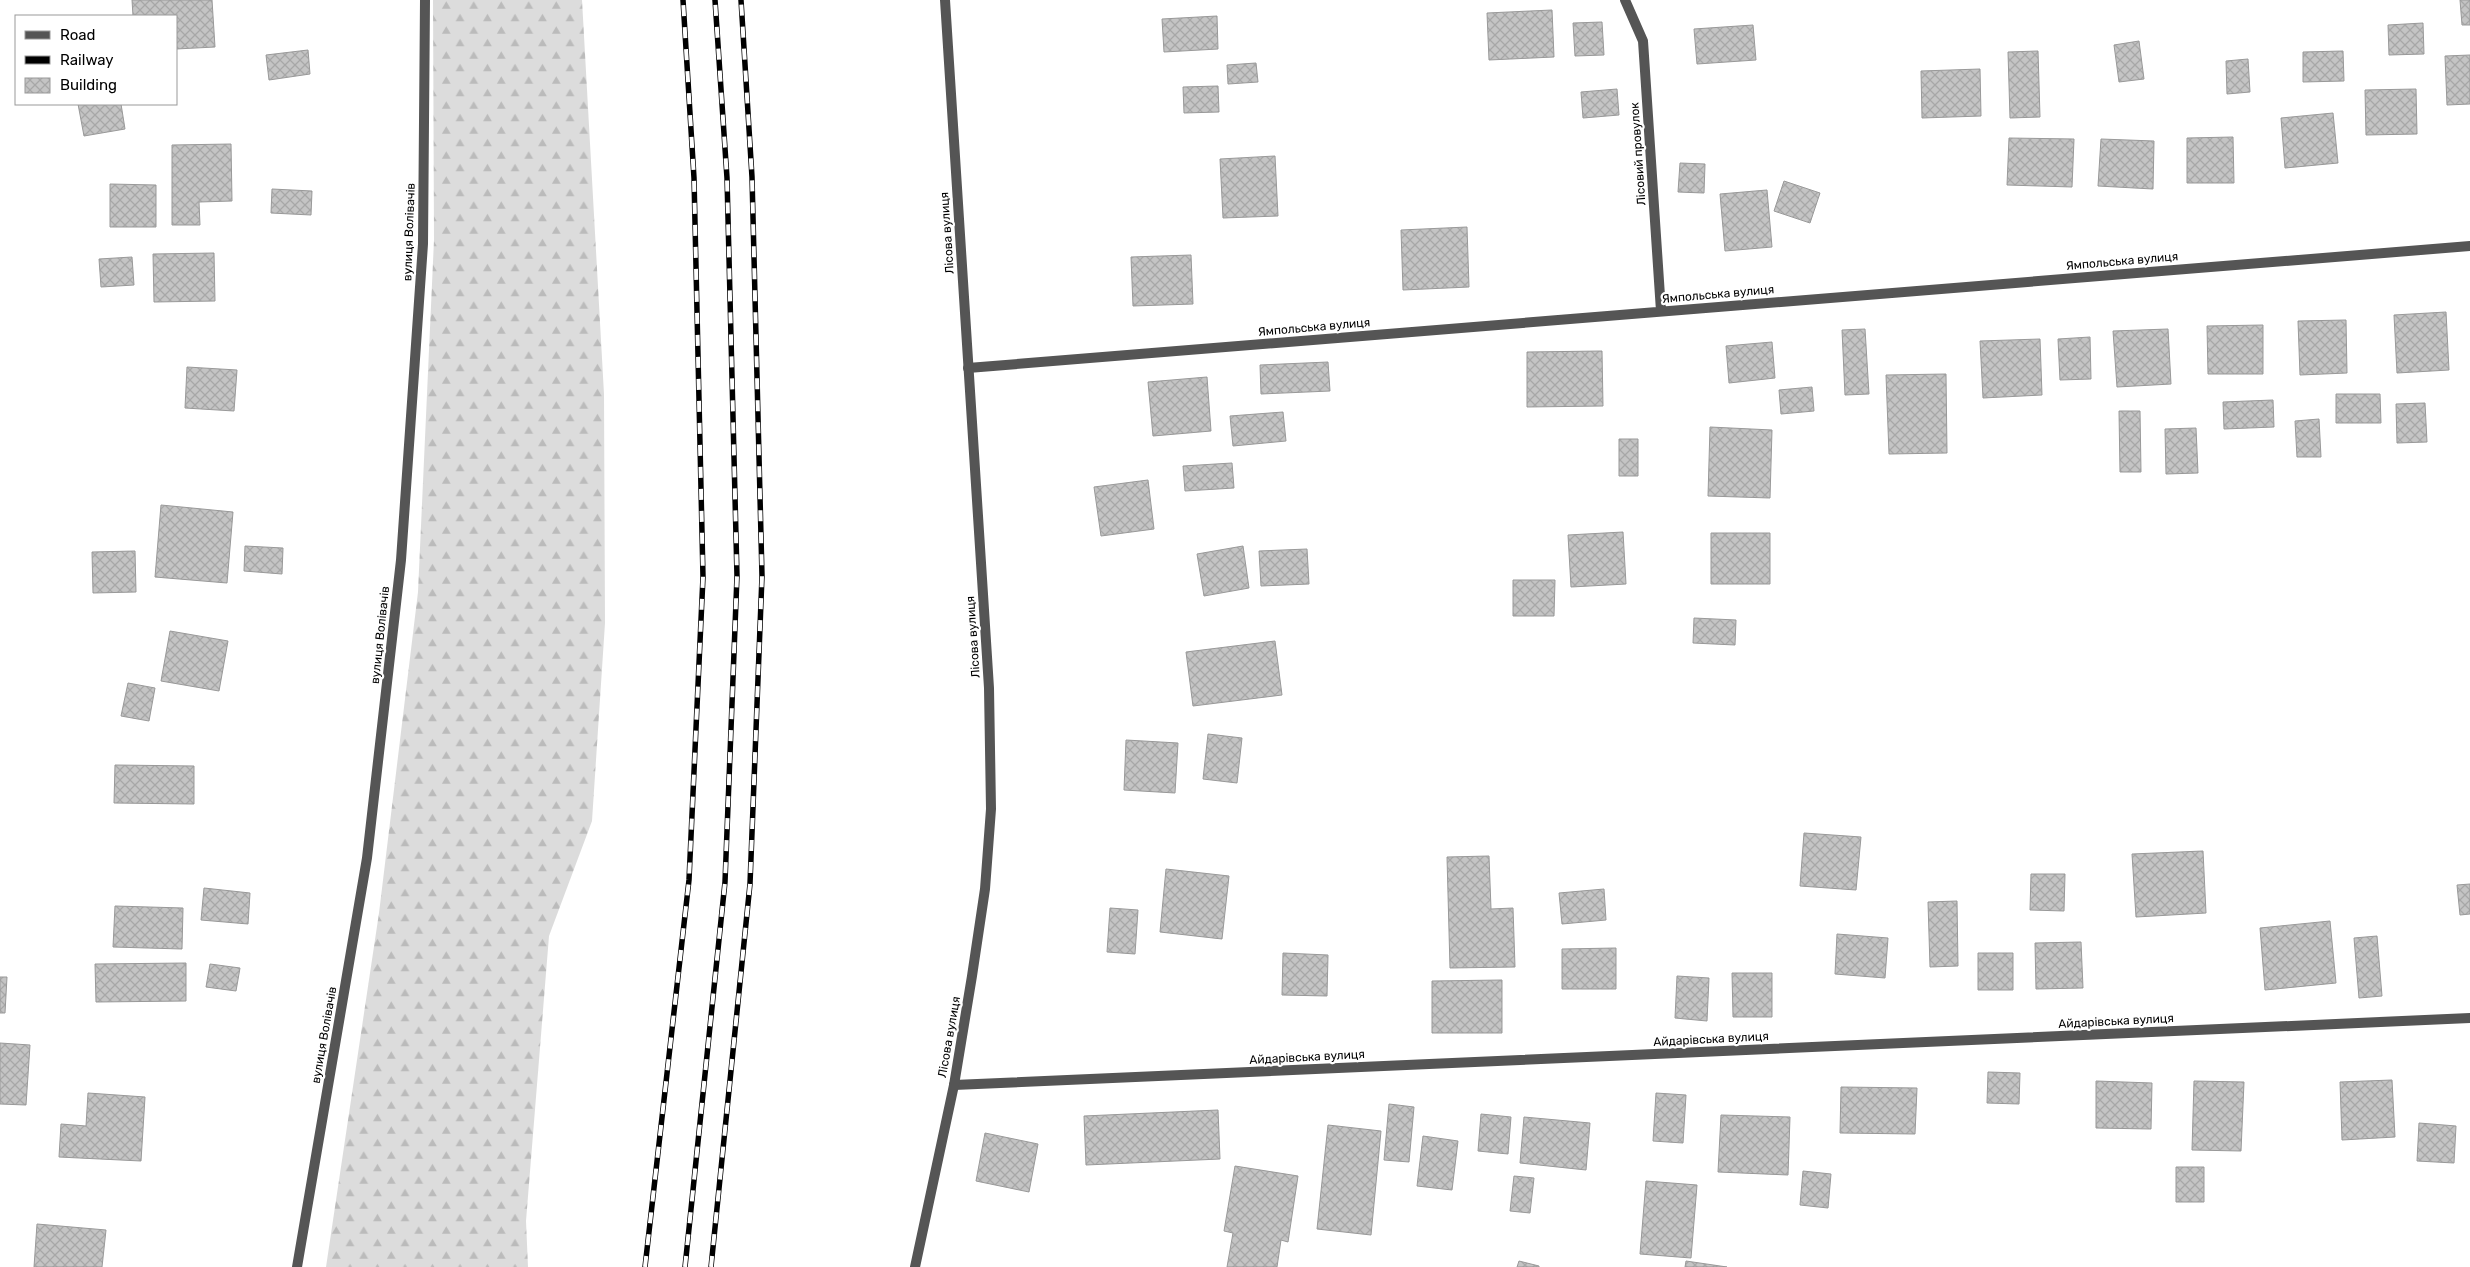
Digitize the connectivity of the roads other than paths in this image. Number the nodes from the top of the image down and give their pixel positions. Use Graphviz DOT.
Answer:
graph roads {
  1 [pos="425,0"];
  2 [pos="945,0"];
  3 [pos="1625,0"];
  4 [pos="2470,246"];
  5 [pos="1661,311"];
  6 [pos="968,368"];
  7 [pos="2470,1018"];
  8 [pos="954,1085"];
  9 [pos="297,1267"];
  10 [pos="915,1267"];
  1 -- 9 [label="street, вулиця Волівачів"];
  2 -- 6 [label="street, Лісова вулиця"];
  3 -- 5 [label="street, Лісовий провулок"];
  4 -- 5 [label="street, Ямпольська вулиця"];
  5 -- 6 [label="street, Ямпольська вулиця"];
  6 -- 8 [label="street, Лісова вулиця"];
  7 -- 8 [label="street, Айдарівська вулиця"];
  8 -- 10 [label="street, Лісова вулиця"];
}
